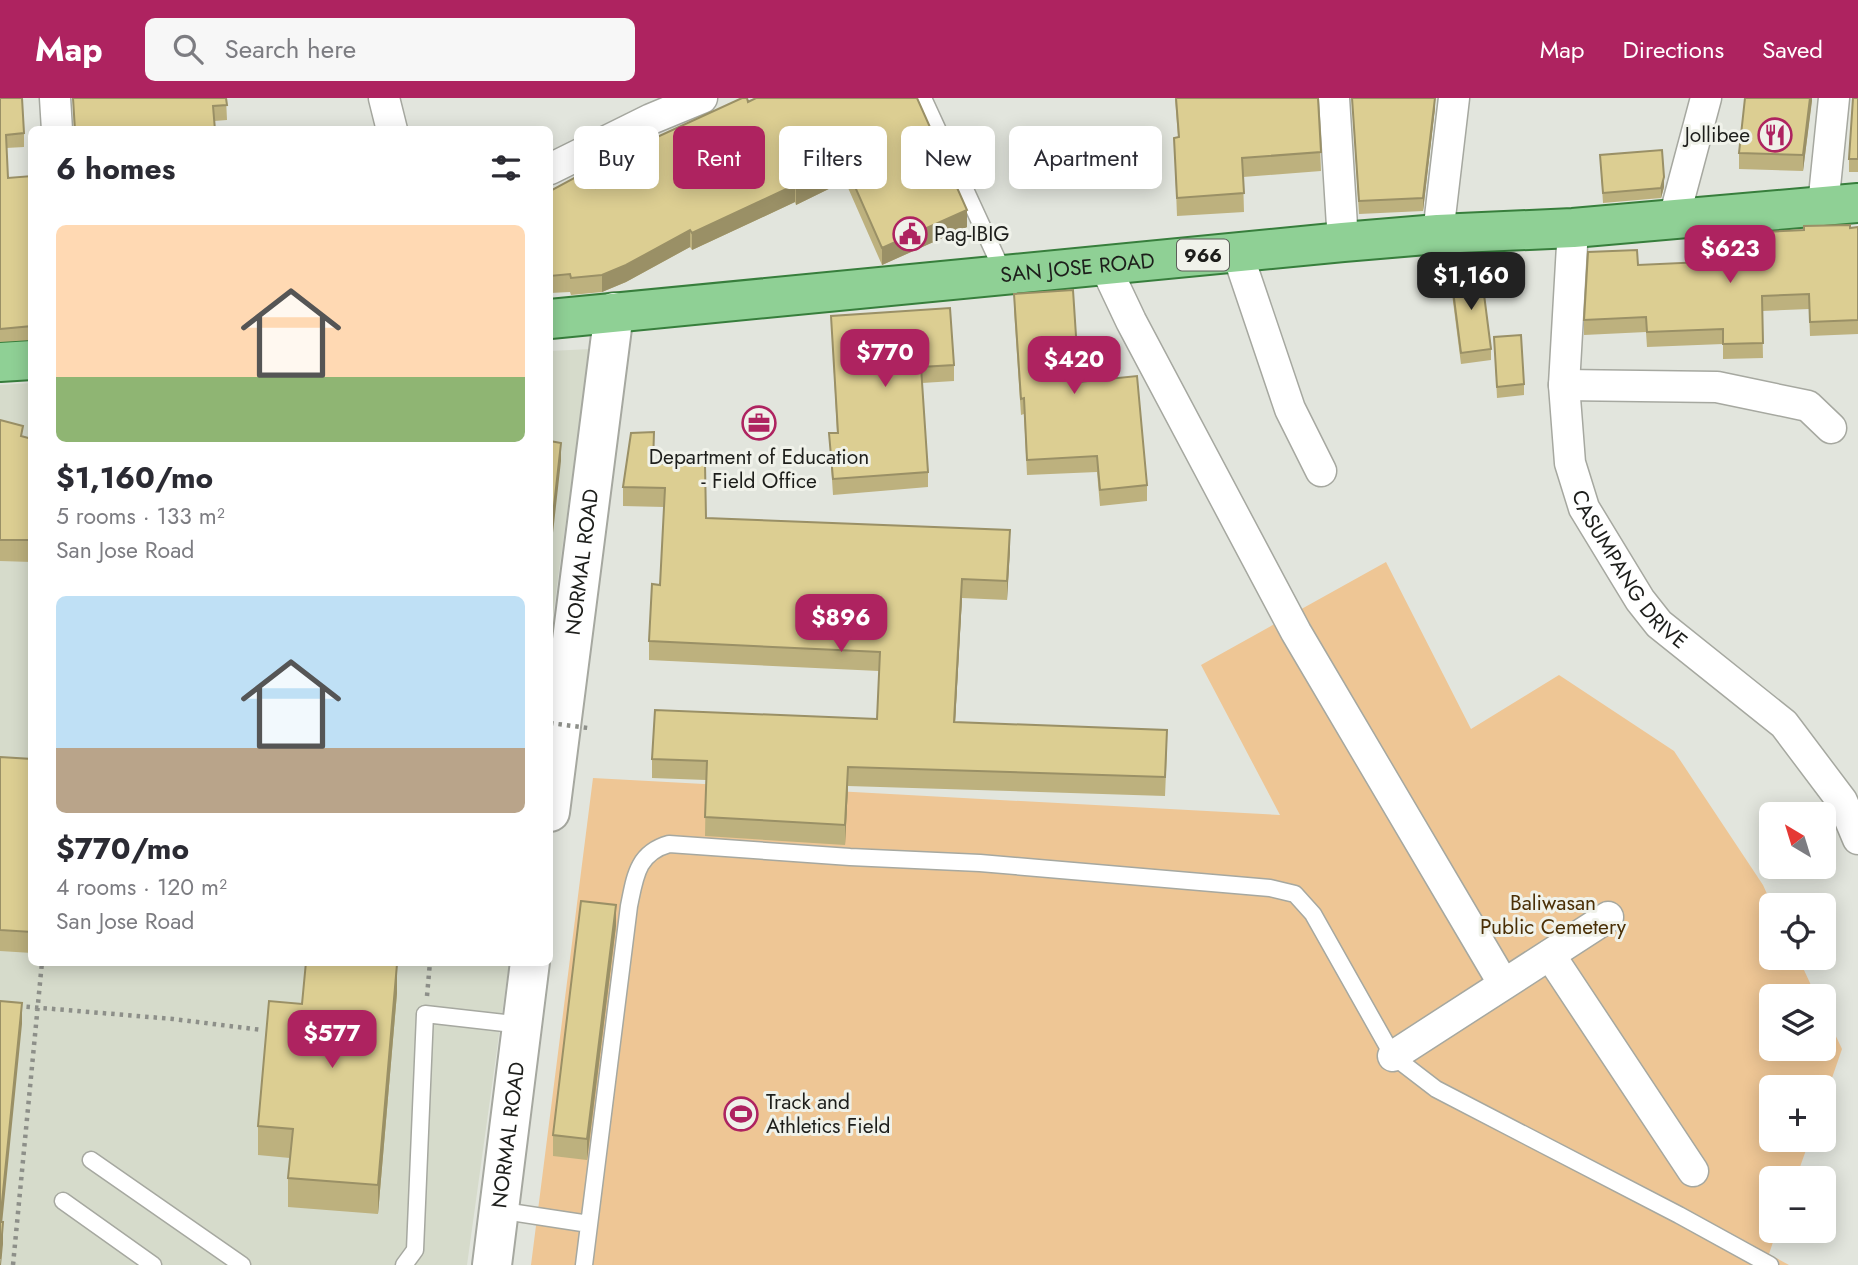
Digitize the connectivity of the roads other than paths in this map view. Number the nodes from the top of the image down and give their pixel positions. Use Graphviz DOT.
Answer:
graph roads {
  1 [pos="55,98"];
  2 [pos="384,98"];
  3 [pos="702,98"];
  4 [pos="923,98"];
  5 [pos="1334,98"];
  6 [pos="1454,98"];
  7 [pos="1706,98"];
  8 [pos="1834,98"];
  9 [pos="57,126"];
  10 [pos="391,126"];
  11 [pos="553,168"];
  12 [pos="1841,205"];
  13 [pos="1674,218"];
  14 [pos="1573,228"];
  15 [pos="1438,234"];
  16 [pos="1343,242"];
  17 [pos="1237,252"];
  18 [pos="1104,264"];
  19 [pos="1004,274"];
  20 [pos="614,313"];
  21 [pos="553,319"];
  22 [pos="28,360"];
  23 [pos="0,362"];
  24 [pos="1564,385"];
  25 [pos="1831,428"];
  26 [pos="1321,471"];
  27 [pos="553,789"];
  28 [pos="1858,839"];
  29 [pos="1608,917"];
  30 [pos="1550,955"];
  31 [pos="529,966"];
  32 [pos="1503,984"];
  33 [pos="522,1025"];
  34 [pos="1393,1056"];
  35 [pos="91,1160"];
  36 [pos="1693,1171"];
  37 [pos="63,1201"];
  38 [pos="498,1210"];
  39 [pos="589,1224"];
  40 [pos="153,1265"];
  41 [pos="242,1265"];
  42 [pos="404,1265"];
  43 [pos="492,1265"];
  44 [pos="584,1265"];
  45 [pos="1769,1265"];
  1 -- 9 [label="street"];
  2 -- 10 [label="street"];
  3 -- 11 [label="street"];
  4 -- 19 [label="lane"];
  5 -- 16 [label="street"];
  6 -- 15 [label="street"];
  7 -- 13 [label="street"];
  8 -- 12 [label="street"];
  12 -- 13 [label="main road, SAN JOSE ROAD / 966"];
  13 -- 14 [label="main road, SAN JOSE ROAD / 966"];
  14 -- 15 [label="main road, SAN JOSE ROAD / 966"];
  14 -- 24 [label="street, CASUMPANG DRIVE"];
  15 -- 16 [label="main road, SAN JOSE ROAD / 966"];
  16 -- 17 [label="main road, SAN JOSE ROAD / 966"];
  17 -- 18 [label="main road, SAN JOSE ROAD / 966"];
  17 -- 26 [label="street"];
  18 -- 19 [label="main road, SAN JOSE ROAD / 966"];
  18 -- 32 [label="street"];
  19 -- 20 [label="main road, SAN JOSE ROAD / 966"];
  20 -- 21 [label="main road, SAN JOSE ROAD / 966"];
  20 -- 27 [label="street, NORMAL ROAD"];
  22 -- 23 [label="main road"];
  24 -- 25 [label="street"];
  24 -- 28 [label="street, CASUMPANG DRIVE"];
  29 -- 30 [label="street"];
  30 -- 32 [label="street"];
  30 -- 36 [label="street"];
  31 -- 33 [label="street, NORMAL ROAD"];
  32 -- 34 [label="street"];
  33 -- 38 [label="street, NORMAL ROAD"];
  33 -- 42 [label="lane"];
  34 -- 39 [label="lane"];
  34 -- 45 [label="lane"];
  35 -- 41 [label="lane"];
  37 -- 40 [label="lane"];
  38 -- 39 [label="lane"];
  38 -- 43 [label="street, NORMAL ROAD"];
  39 -- 44 [label="lane"];
}
